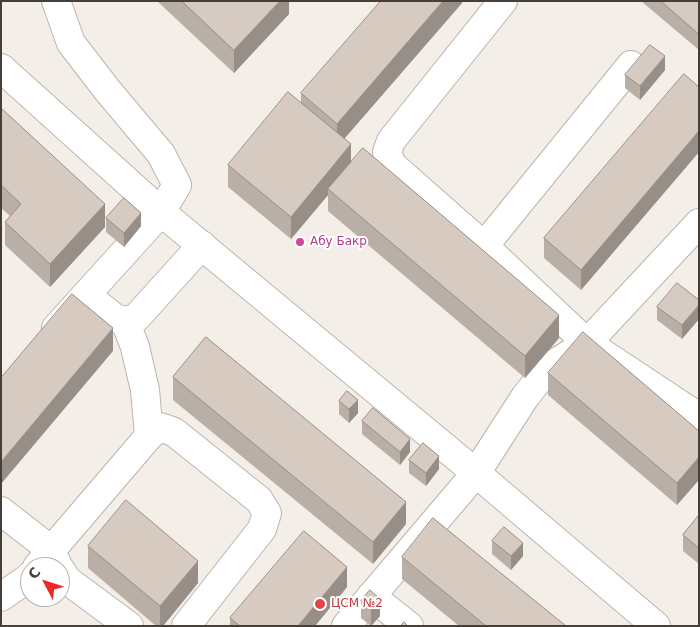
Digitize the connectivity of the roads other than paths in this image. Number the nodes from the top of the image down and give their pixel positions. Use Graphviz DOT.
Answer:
graph roads {
  1 [pos="56,1"];
  2 [pos="503,1"];
  3 [pos="630,65"];
  4 [pos="1,68"];
  5 [pos="161,212"];
  6 [pos="697,230"];
  7 [pos="202,245"];
  8 [pos="484,246"];
  9 [pos="86,295"];
  10 [pos="126,321"];
  11 [pos="587,342"];
  12 [pos="40,345"];
  13 [pos="699,417"];
  14 [pos="149,436"];
  15 [pos="476,473"];
  16 [pos="1,511"];
  17 [pos="46,557"];
  18 [pos="57,557"];
  19 [pos="70,582"];
  20 [pos="20,584"];
  21 [pos="371,596"];
  22 [pos="1,597"];
  23 [pos="128,626"];
  24 [pos="186,626"];
  25 [pos="346,626"];
  26 [pos="409,626"];
  27 [pos="656,626"];
  1 -- 5 [label="street"];
  2 -- 8 [label="street"];
  3 -- 8 [label="street"];
  4 -- 5 [label="street"];
  5 -- 7 [label="street"];
  5 -- 9 [label="street"];
  6 -- 11 [label="street"];
  7 -- 10 [label="street"];
  7 -- 15 [label="street"];
  8 -- 11 [label="street"];
  9 -- 10 [label="street"];
  9 -- 12 [label="street"];
  10 -- 14 [label="street"];
  11 -- 13 [label="street"];
  11 -- 15 [label="street"];
  14 -- 18 [label="street"];
  14 -- 24 [label="street"];
  15 -- 21 [label="street"];
  15 -- 27 [label="street"];
  16 -- 17 [label="street"];
  19 -- 23 [label="street"];
  20 -- 22 [label="street"];
  21 -- 25 [label="street"];
  21 -- 26 [label="street"];
}
